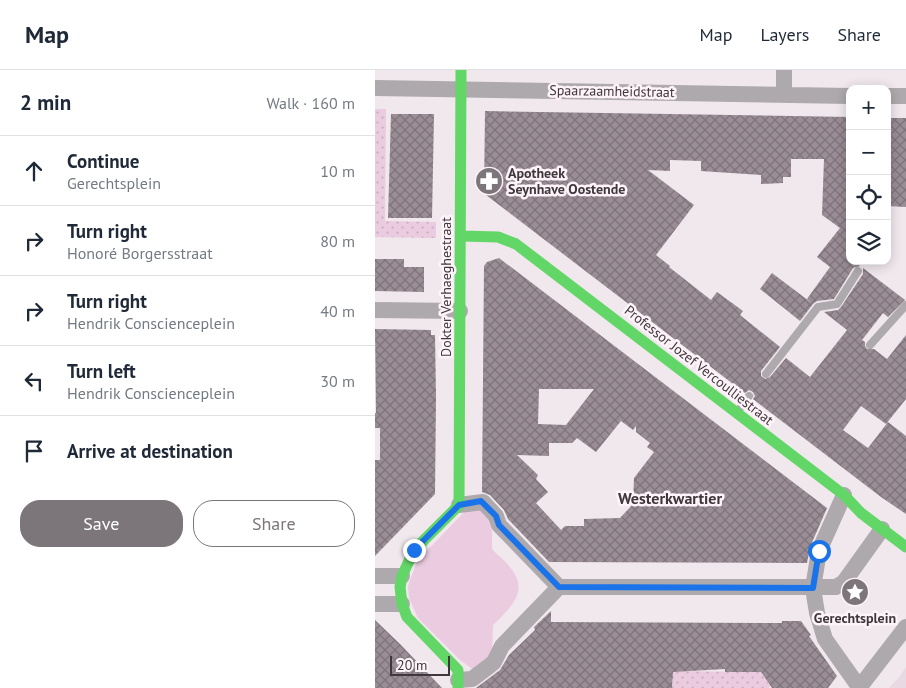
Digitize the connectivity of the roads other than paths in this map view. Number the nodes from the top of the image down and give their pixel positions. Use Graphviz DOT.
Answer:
graph roads {
  1 [pos="461,70"];
  2 [pos="784,70"];
  3 [pos="375,88"];
  4 [pos="461,90"];
  5 [pos="783,94"];
  6 [pos="846,96"];
  7 [pos="891,96"];
  8 [pos="906,96"];
  9 [pos="461,236"];
  10 [pos="858,271"];
  11 [pos="906,305"];
  12 [pos="375,310"];
  13 [pos="460,311"];
  14 [pos="870,345"];
  15 [pos="766,374"];
  16 [pos="749,396"];
  17 [pos="736,413"];
  18 [pos="844,495"];
  19 [pos="459,505"];
  20 [pos="882,529"];
  21 [pos="906,547"];
  22 [pos="375,576"];
  23 [pos="401,576"];
  24 [pos="559,587"];
  25 [pos="813,588"];
  26 [pos="375,604"];
  27 [pos="402,604"];
  28 [pos="906,627"];
  29 [pos="458,684"];
  30 [pos="859,688"];
  1 -- 4 [label="street, Dokter Verhaeghestraat"];
  2 -- 5 [label="street"];
  3 -- 4 [label="street, Spaarzaamheidstraat"];
  4 -- 5 [label="street, Spaarzaamheidstraat"];
  4 -- 9 [label="street, Dokter Verhaeghestraat"];
  5 -- 6 [label="street, Spaarzaamheidstraat"];
  7 -- 8 [label="street"];
  9 -- 13 [label="street, Dokter Verhaeghestraat"];
  9 -- 17 [label="street, Professor Jozef Vercoulliestraat"];
  10 -- 15 [label="lane"];
  11 -- 14 [label="lane"];
  12 -- 13 [label="street"];
  13 -- 19 [label="street, Dokter Verhaeghestraat"];
  16 -- 17 [label="lane"];
  17 -- 18 [label="street, Professor Jozef Vercoulliestraat"];
  18 -- 20 [label="street, Professor Jozef Vercoulliestraat"];
  18 -- 25 [label="street"];
  19 -- 23 [label="street"];
  19 -- 24 [label="street"];
  20 -- 21 [label="street, Professor Jozef Vercoulliestraat"];
  20 -- 25 [label="street"];
  22 -- 23 [label="street"];
  23 -- 27 [label="street"];
  24 -- 25 [label="street"];
  24 -- 29 [label="street"];
  25 -- 30 [label="street"];
  26 -- 27 [label="street"];
  27 -- 29 [label="street"];
  28 -- 30 [label="street"];
}
